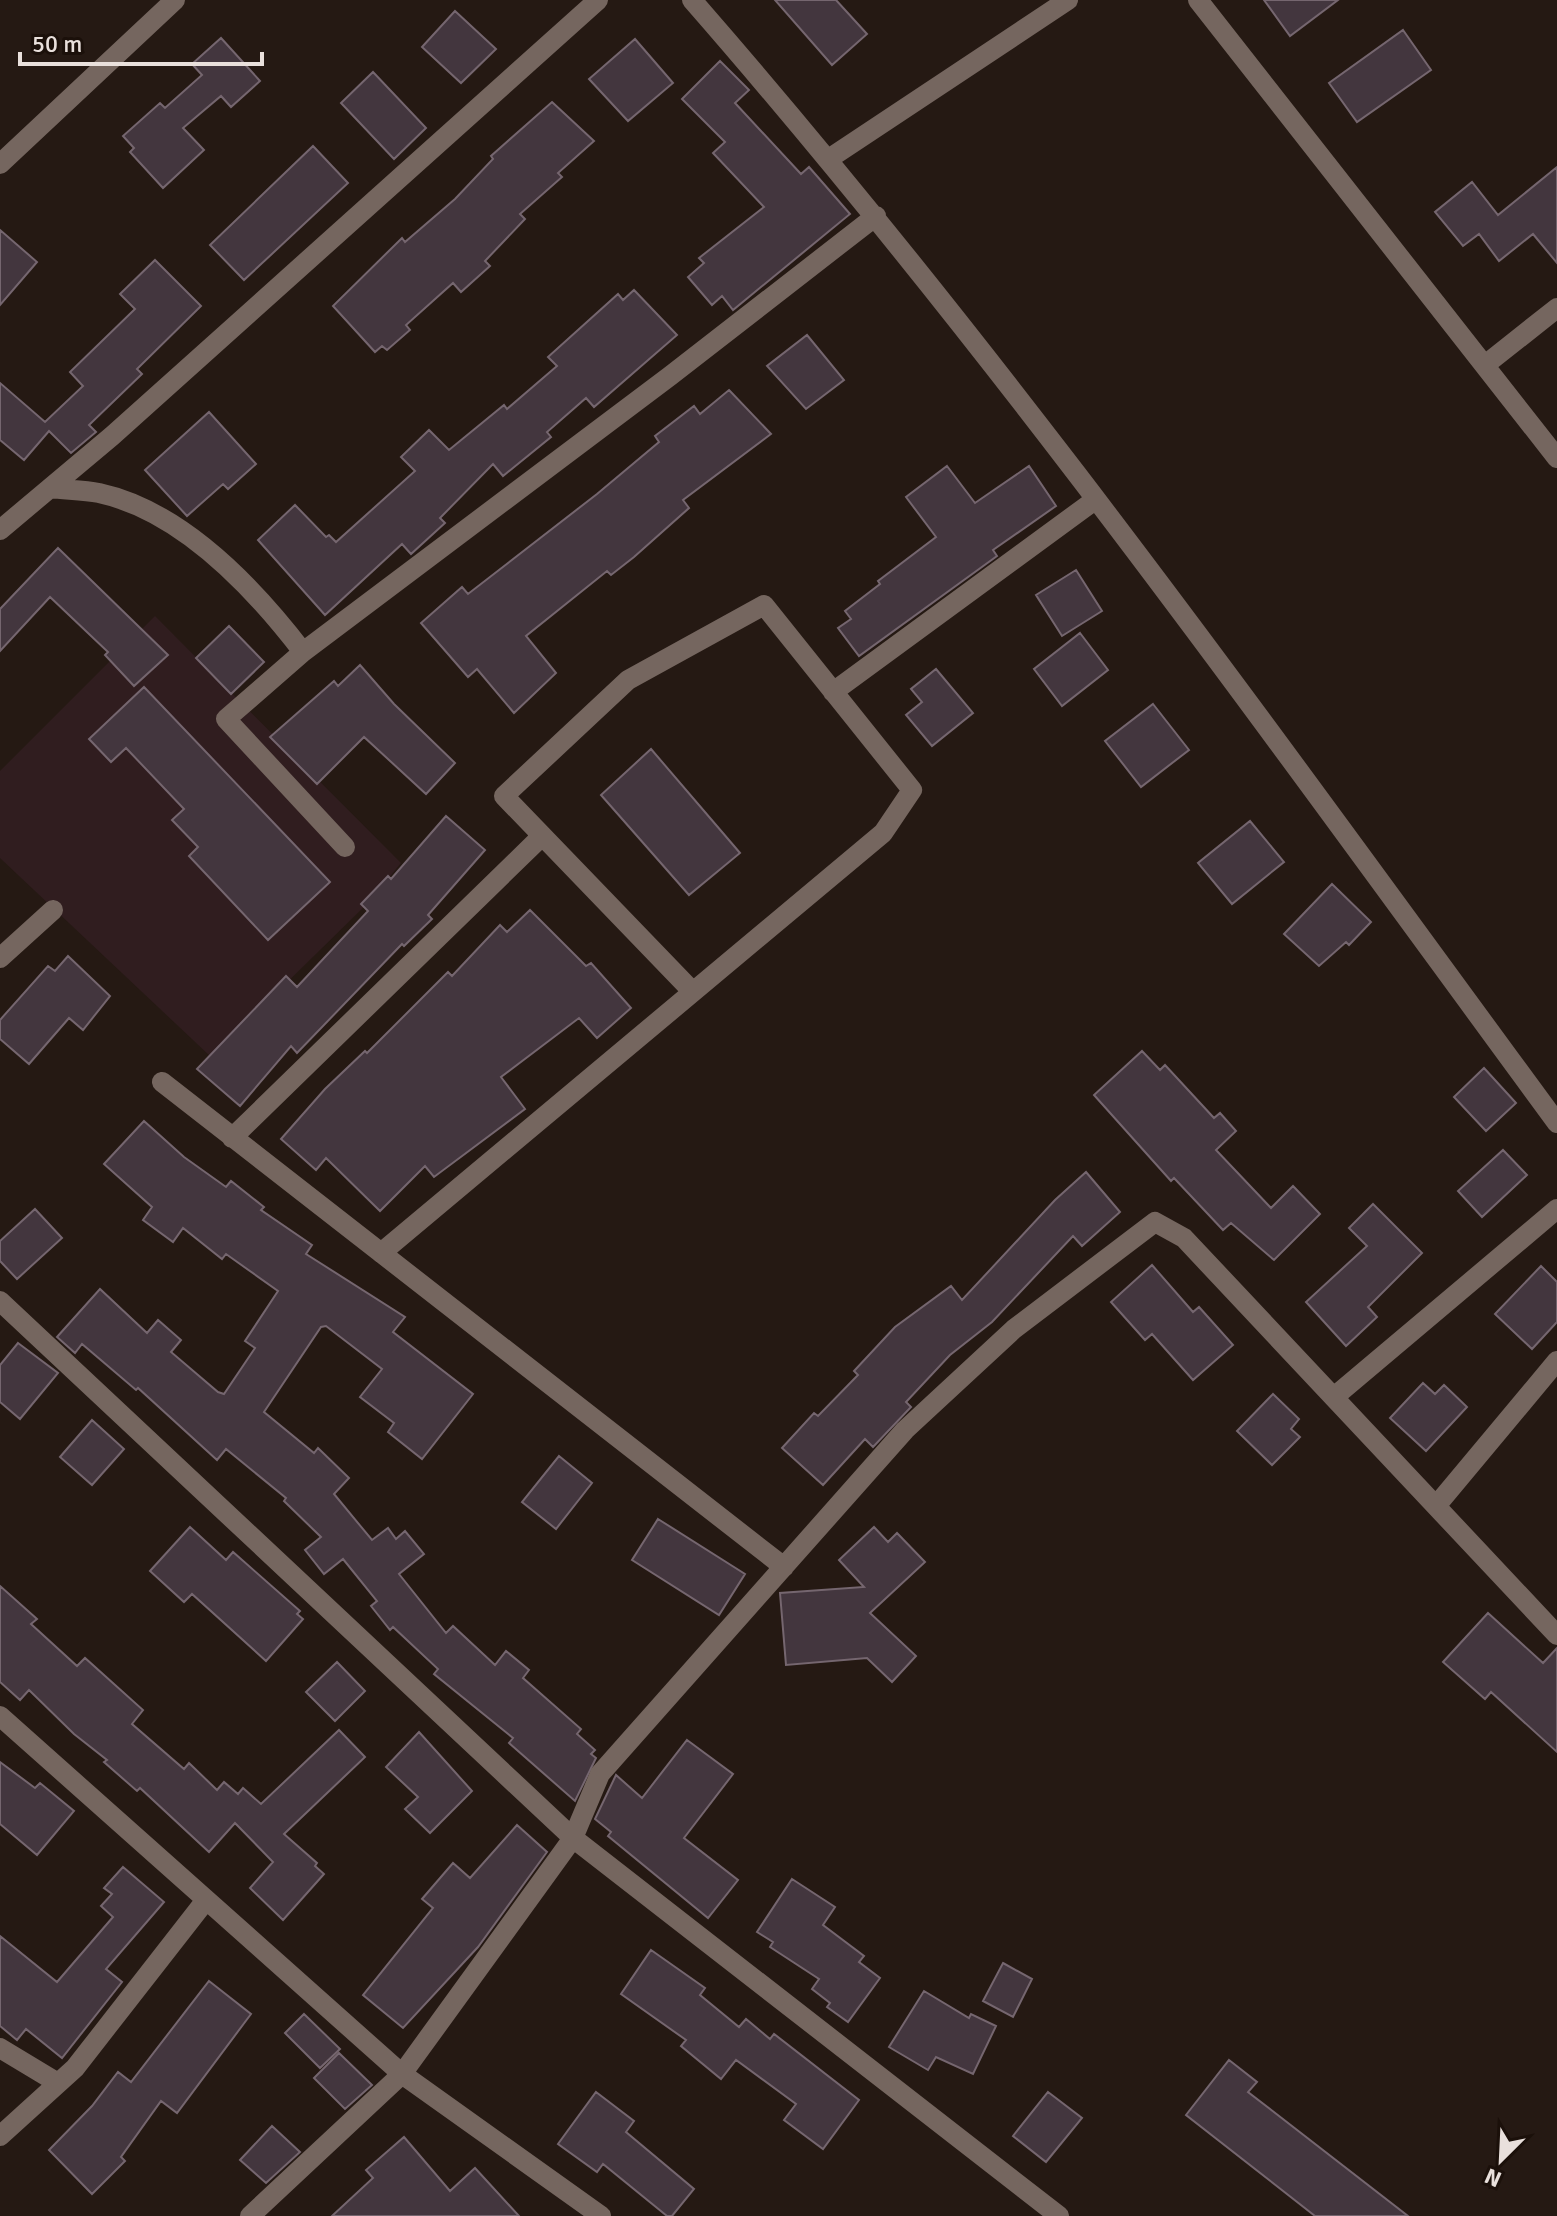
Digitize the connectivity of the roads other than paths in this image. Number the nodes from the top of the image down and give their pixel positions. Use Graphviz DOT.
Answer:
graph roads {
  1 [pos="175,0"];
  2 [pos="598,0"];
  3 [pos="692,0"];
  4 [pos="1068,0"];
  5 [pos="1198,0"];
  6 [pos="830,158"];
  7 [pos="0,164"];
  8 [pos="876,216"];
  9 [pos="1557,308"];
  10 [pos="1485,365"];
  11 [pos="1557,458"];
  12 [pos="50,488"];
  13 [pos="1095,500"];
  14 [pos="3,524"];
  15 [pos="303,652"];
  16 [pos="833,692"];
  17 [pos="542,836"];
  18 [pos="345,847"];
  19 [pos="53,910"];
  20 [pos="0,958"];
  21 [pos="693,992"];
  22 [pos="162,1082"];
  23 [pos="1557,1123"];
  24 [pos="232,1138"];
  25 [pos="1557,1209"];
  26 [pos="381,1253"];
  27 [pos="0,1301"];
  28 [pos="1557,1361"];
  29 [pos="1334,1397"];
  30 [pos="1436,1506"];
  31 [pos="784,1567"];
  32 [pos="1557,1635"];
  33 [pos="0,1716"];
  34 [pos="573,1838"];
  35 [pos="206,1900"];
  36 [pos="0,2048"];
  37 [pos="402,2074"];
  38 [pos="58,2083"];
  39 [pos="0,2136"];
  40 [pos="250,2216"];
  41 [pos="601,2216"];
  42 [pos="1059,2216"];
  1 -- 7 [label="street"];
  2 -- 12 [label="street"];
  3 -- 6 [label="street"];
  4 -- 6 [label="street"];
  5 -- 10 [label="street"];
  6 -- 8 [label="street"];
  8 -- 13 [label="street"];
  8 -- 15 [label="street"];
  9 -- 10 [label="street"];
  10 -- 11 [label="street"];
  12 -- 14 [label="street"];
  12 -- 15 [label="street"];
  13 -- 16 [label="street"];
  13 -- 23 [label="street"];
  15 -- 18 [label="street"];
  16 -- 17 [label="street"];
  16 -- 21 [label="street"];
  17 -- 21 [label="street"];
  17 -- 24 [label="street"];
  19 -- 20 [label="street"];
  21 -- 26 [label="street"];
  22 -- 24 [label="street"];
  24 -- 26 [label="street"];
  25 -- 29 [label="street"];
  26 -- 31 [label="street"];
  27 -- 34 [label="street"];
  28 -- 30 [label="street"];
  29 -- 30 [label="street"];
  29 -- 31 [label="street"];
  30 -- 32 [label="street"];
  31 -- 34 [label="street"];
  33 -- 35 [label="street"];
  34 -- 37 [label="street"];
  34 -- 42 [label="street"];
  35 -- 37 [label="street"];
  35 -- 38 [label="street"];
  36 -- 38 [label="street"];
  37 -- 40 [label="street"];
  37 -- 41 [label="street"];
  38 -- 39 [label="street"];
}
